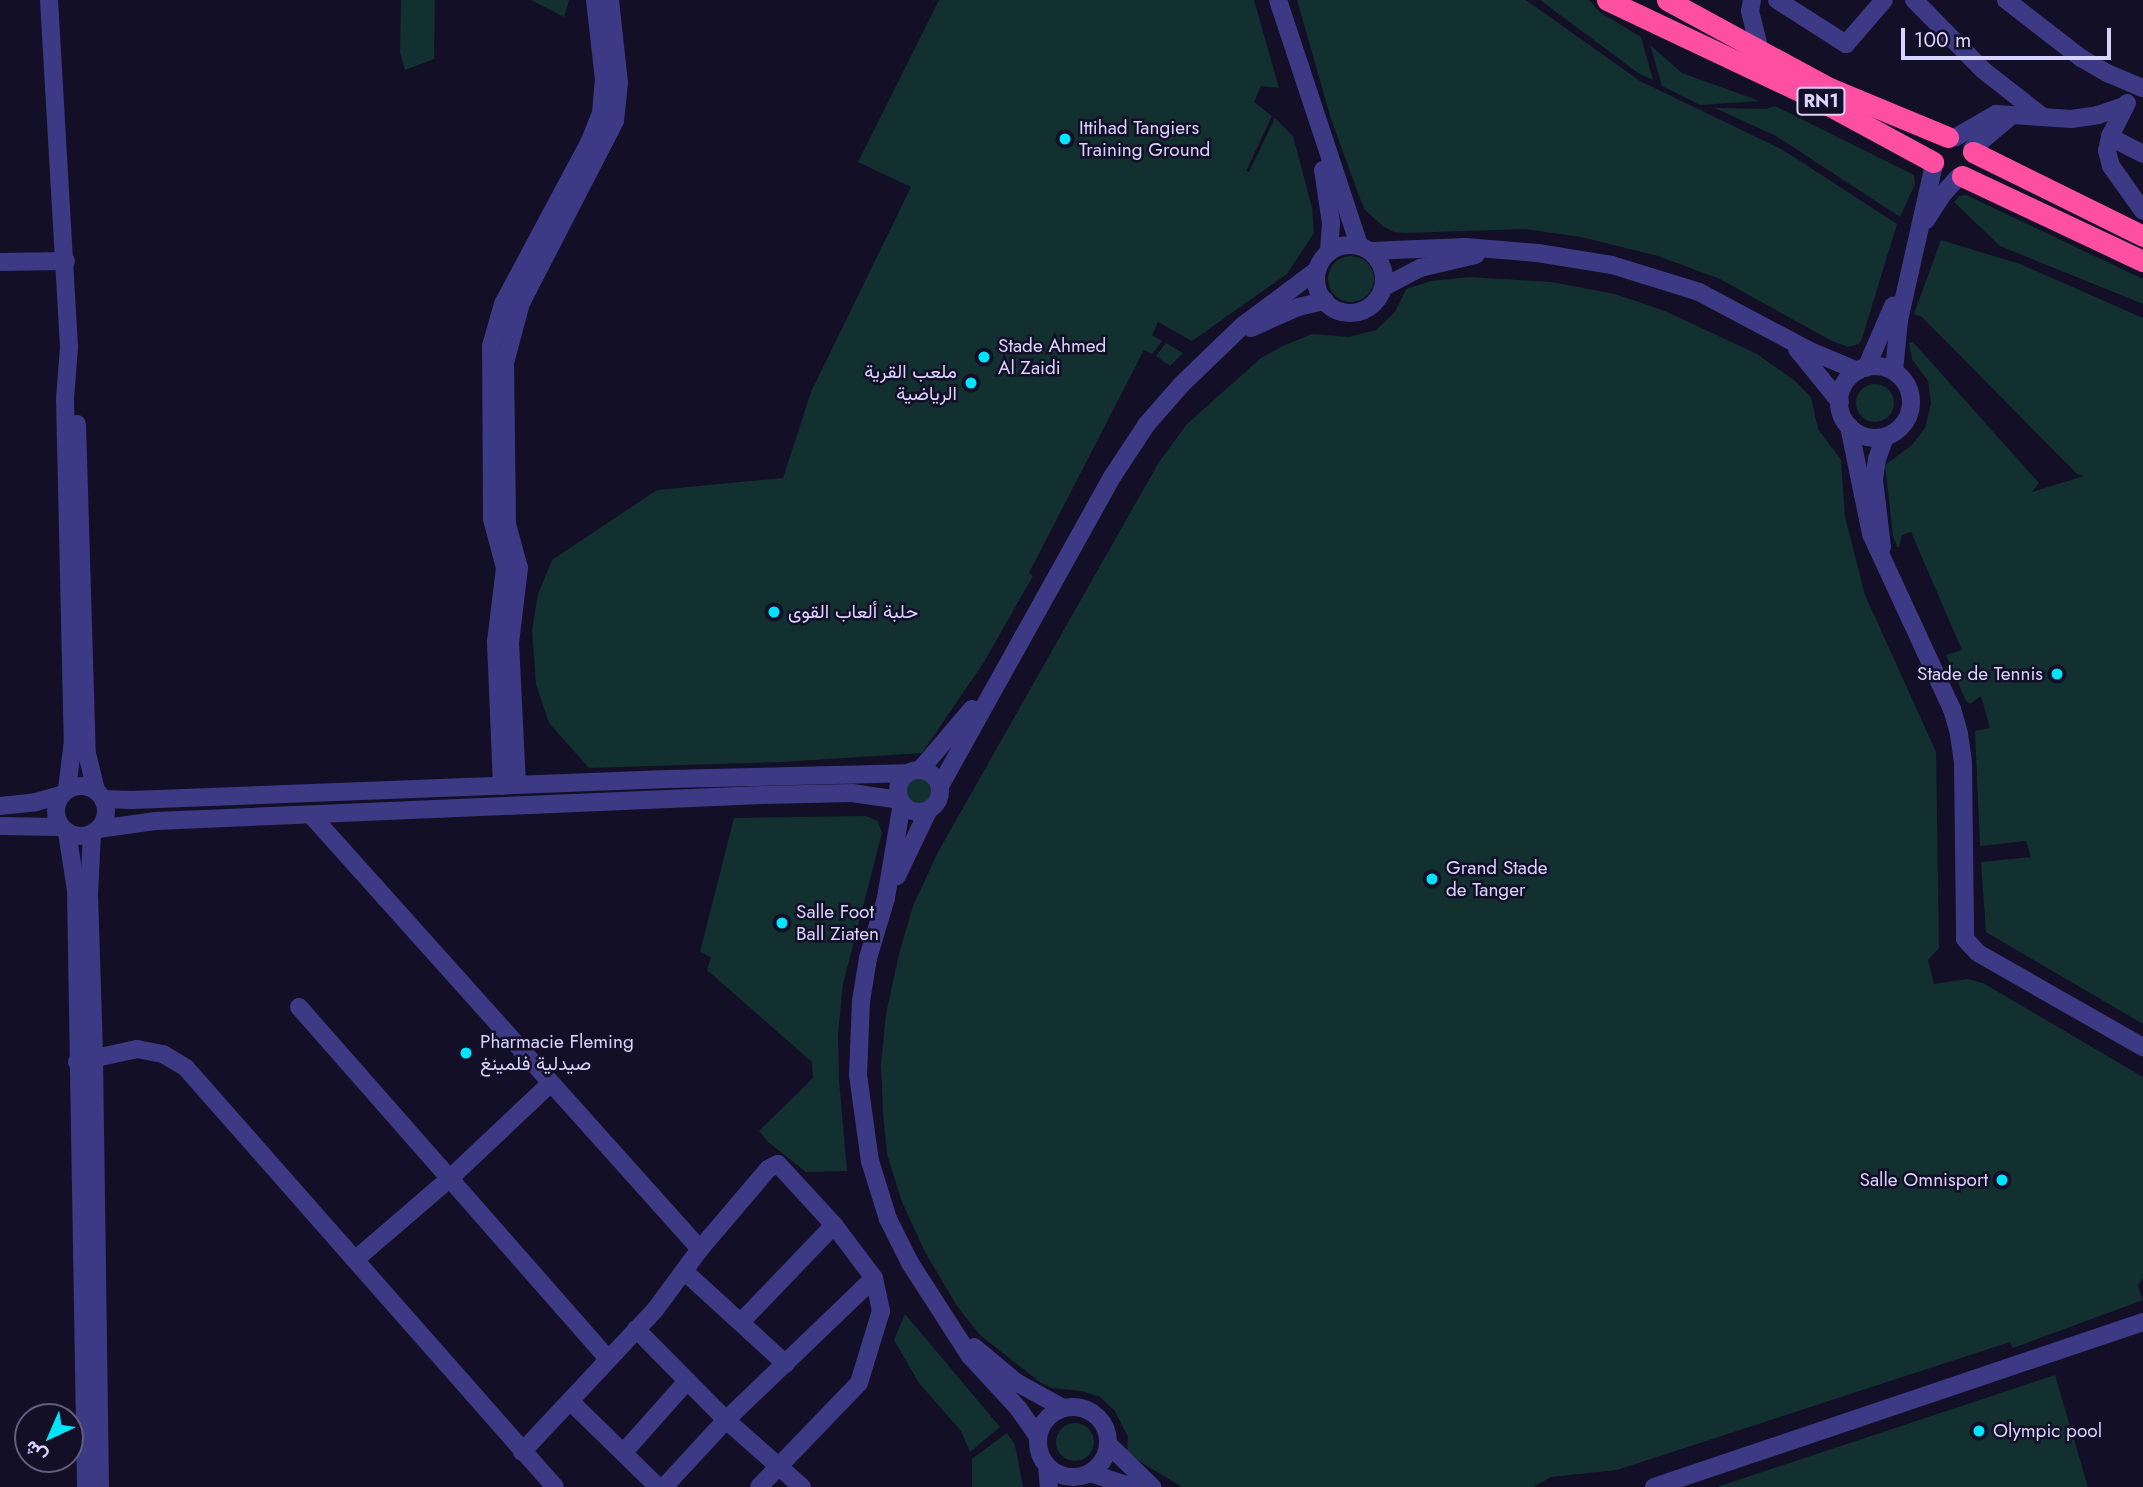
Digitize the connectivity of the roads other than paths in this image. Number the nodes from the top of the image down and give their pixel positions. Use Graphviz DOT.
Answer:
graph roads {
  1 [pos="49,0"];
  2 [pos="595,0"];
  3 [pos="610,0"];
  4 [pos="1278,0"];
  5 [pos="1607,0"];
  6 [pos="1752,0"];
  7 [pos="1777,0"];
  8 [pos="1884,0"];
  9 [pos="1914,0"];
  10 [pos="2006,0"];
  11 [pos="1673,1"];
  12 [pos="1760,51"];
  13 [pos="2142,87"];
  14 [pos="2124,106"];
  15 [pos="2043,117"];
  16 [pos="1318,126"];
  17 [pos="2110,137"];
  18 [pos="1962,144"];
  19 [pos="2143,154"];
  20 [pos="1933,164"];
  21 [pos="1960,177"];
  22 [pos="2143,211"];
  23 [pos="1922,229"];
  24 [pos="2143,236"];
  25 [pos="1365,248"];
  26 [pos="1486,251"];
  27 [pos="1329,252"];
  28 [pos="66,261"];
  29 [pos="2143,261"];
  30 [pos="0,262"];
  31 [pos="1317,270"];
  32 [pos="1908,274"];
  33 [pos="1384,287"];
  34 [pos="1325,301"];
  35 [pos="1235,335"];
  36 [pos="1788,339"];
  37 [pos="69,347"];
  38 [pos="1862,369"];
  39 [pos="1894,371"];
  40 [pos="1840,402"];
  41 [pos="1849,426"];
  42 [pos="1885,437"];
  43 [pos="1882,554"];
  44 [pos="994,686"];
  45 [pos="913,772"];
  46 [pos="509,785"];
  47 [pos="940,786"];
  48 [pos="64,792"];
  49 [pos="100,795"];
  50 [pos="901,802"];
  51 [pos="0,806"];
  52 [pos="928,811"];
  53 [pos="311,815"];
  54 [pos="0,826"];
  55 [pos="64,830"];
  56 [pos="95,831"];
  57 [pos="886,898"];
  58 [pos="299,1007"];
  59 [pos="2143,1047"];
  60 [pos="85,1059"];
  61 [pos="550,1084"];
  62 [pos="449,1180"];
  63 [pos="834,1225"];
  64 [pos="699,1250"];
  65 [pos="356,1259"];
  66 [pos="684,1271"];
  67 [pos="874,1278"];
  68 [pos="742,1321"];
  69 [pos="2143,1322"];
  70 [pos="636,1329"];
  71 [pos="957,1335"];
  72 [pos="607,1358"];
  73 [pos="786,1364"];
  74 [pos="687,1381"];
  75 [pos="570,1401"];
  76 [pos="1063,1408"];
  77 [pos="726,1420"];
  78 [pos="1038,1437"];
  79 [pos="1108,1444"];
  80 [pos="522,1452"];
  81 [pos="624,1452"];
  82 [pos="1047,1466"];
  83 [pos="778,1467"];
  84 [pos="1084,1479"];
  85 [pos="86,1487"];
  86 [pos="100,1487"];
  87 [pos="555,1487"];
  88 [pos="657,1487"];
  89 [pos="664,1487"];
  90 [pos="759,1487"];
  91 [pos="802,1487"];
  92 [pos="1049,1487"];
  93 [pos="1132,1487"];
  94 [pos="1152,1487"];
  95 [pos="1654,1487"];
  1 -- 28 [label="street"];
  2 -- 46 [label="street"];
  3 -- 46 [label="street"];
  4 -- 16 [label="street"];
  5 -- 20 [label="highway, RN1"];
  6 -- 12 [label="street"];
  7 -- 8 [label="street"];
  9 -- 15 [label="street"];
  10 -- 13 [label="street"];
  11 -- 12 [label="highway, RN1"];
  12 -- 18 [label="highway, RN1"];
  13 -- 14 [label="street"];
  14 -- 15 [label="street"];
  14 -- 17 [label="street"];
  15 -- 18 [label="street"];
  16 -- 25 [label="street"];
  16 -- 27 [label="street"];
  17 -- 19 [label="street"];
  17 -- 22 [label="street"];
  18 -- 20 [label="highway"];
  18 -- 21 [label="highway"];
  18 -- 24 [label="highway, RN1"];
  20 -- 21 [label="highway, RN1"];
  20 -- 23 [label="street"];
  21 -- 23 [label="street"];
  21 -- 29 [label="highway, RN1"];
  23 -- 32 [label="street"];
  25 -- 26 [label="street"];
  25 -- 27 [label="street"];
  25 -- 33 [label="street"];
  26 -- 33 [label="street"];
  26 -- 36 [label="street"];
  27 -- 31 [label="street"];
  28 -- 30 [label="street"];
  28 -- 37 [label="street"];
  31 -- 34 [label="street"];
  31 -- 35 [label="street"];
  32 -- 38 [label="street"];
  32 -- 39 [label="street"];
  33 -- 34 [label="street"];
  34 -- 35 [label="street"];
  35 -- 44 [label="street"];
  36 -- 38 [label="street"];
  36 -- 40 [label="street"];
  37 -- 48 [label="street"];
  37 -- 49 [label="street"];
  38 -- 39 [label="street"];
  38 -- 40 [label="street"];
  39 -- 42 [label="street"];
  40 -- 41 [label="street"];
  41 -- 42 [label="street"];
  41 -- 43 [label="street"];
  42 -- 43 [label="street"];
  43 -- 59 [label="street"];
  44 -- 45 [label="street"];
  44 -- 47 [label="street"];
  45 -- 46 [label="street"];
  45 -- 47 [label="street"];
  45 -- 50 [label="street"];
  46 -- 49 [label="street"];
  47 -- 52 [label="street"];
  48 -- 49 [label="street"];
  48 -- 51 [label="street"];
  48 -- 55 [label="street"];
  49 -- 56 [label="street"];
  50 -- 52 [label="street"];
  50 -- 53 [label="street"];
  50 -- 57 [label="street"];
  52 -- 57 [label="street"];
  53 -- 56 [label="street"];
  53 -- 61 [label="street"];
  54 -- 55 [label="street"];
  55 -- 56 [label="street"];
  55 -- 60 [label="street"];
  56 -- 60 [label="street"];
  57 -- 71 [label="street"];
  58 -- 62 [label="street"];
  60 -- 65 [label="street"];
  60 -- 85 [label="street"];
  60 -- 86 [label="street"];
  61 -- 62 [label="street"];
  61 -- 64 [label="street"];
  62 -- 65 [label="street"];
  62 -- 72 [label="street"];
  63 -- 64 [label="street"];
  63 -- 67 [label="street"];
  63 -- 68 [label="street"];
  64 -- 66 [label="street"];
  65 -- 80 [label="street"];
  66 -- 68 [label="street"];
  66 -- 70 [label="street"];
  67 -- 73 [label="street"];
  67 -- 83 [label="street"];
  68 -- 73 [label="street"];
  69 -- 95 [label="street"];
  70 -- 72 [label="street"];
  70 -- 74 [label="street"];
  71 -- 76 [label="street"];
  71 -- 78 [label="street"];
  72 -- 75 [label="street"];
  73 -- 77 [label="street"];
  74 -- 77 [label="street"];
  74 -- 81 [label="street"];
  75 -- 80 [label="street"];
  75 -- 81 [label="street"];
  76 -- 78 [label="street"];
  76 -- 79 [label="street"];
  77 -- 83 [label="street"];
  77 -- 89 [label="street"];
  78 -- 82 [label="street"];
  79 -- 84 [label="street"];
  79 -- 94 [label="street"];
  80 -- 87 [label="street"];
  81 -- 88 [label="street"];
  82 -- 84 [label="street"];
  82 -- 92 [label="street"];
  83 -- 90 [label="street"];
  83 -- 91 [label="street"];
  84 -- 93 [label="street"];
}
